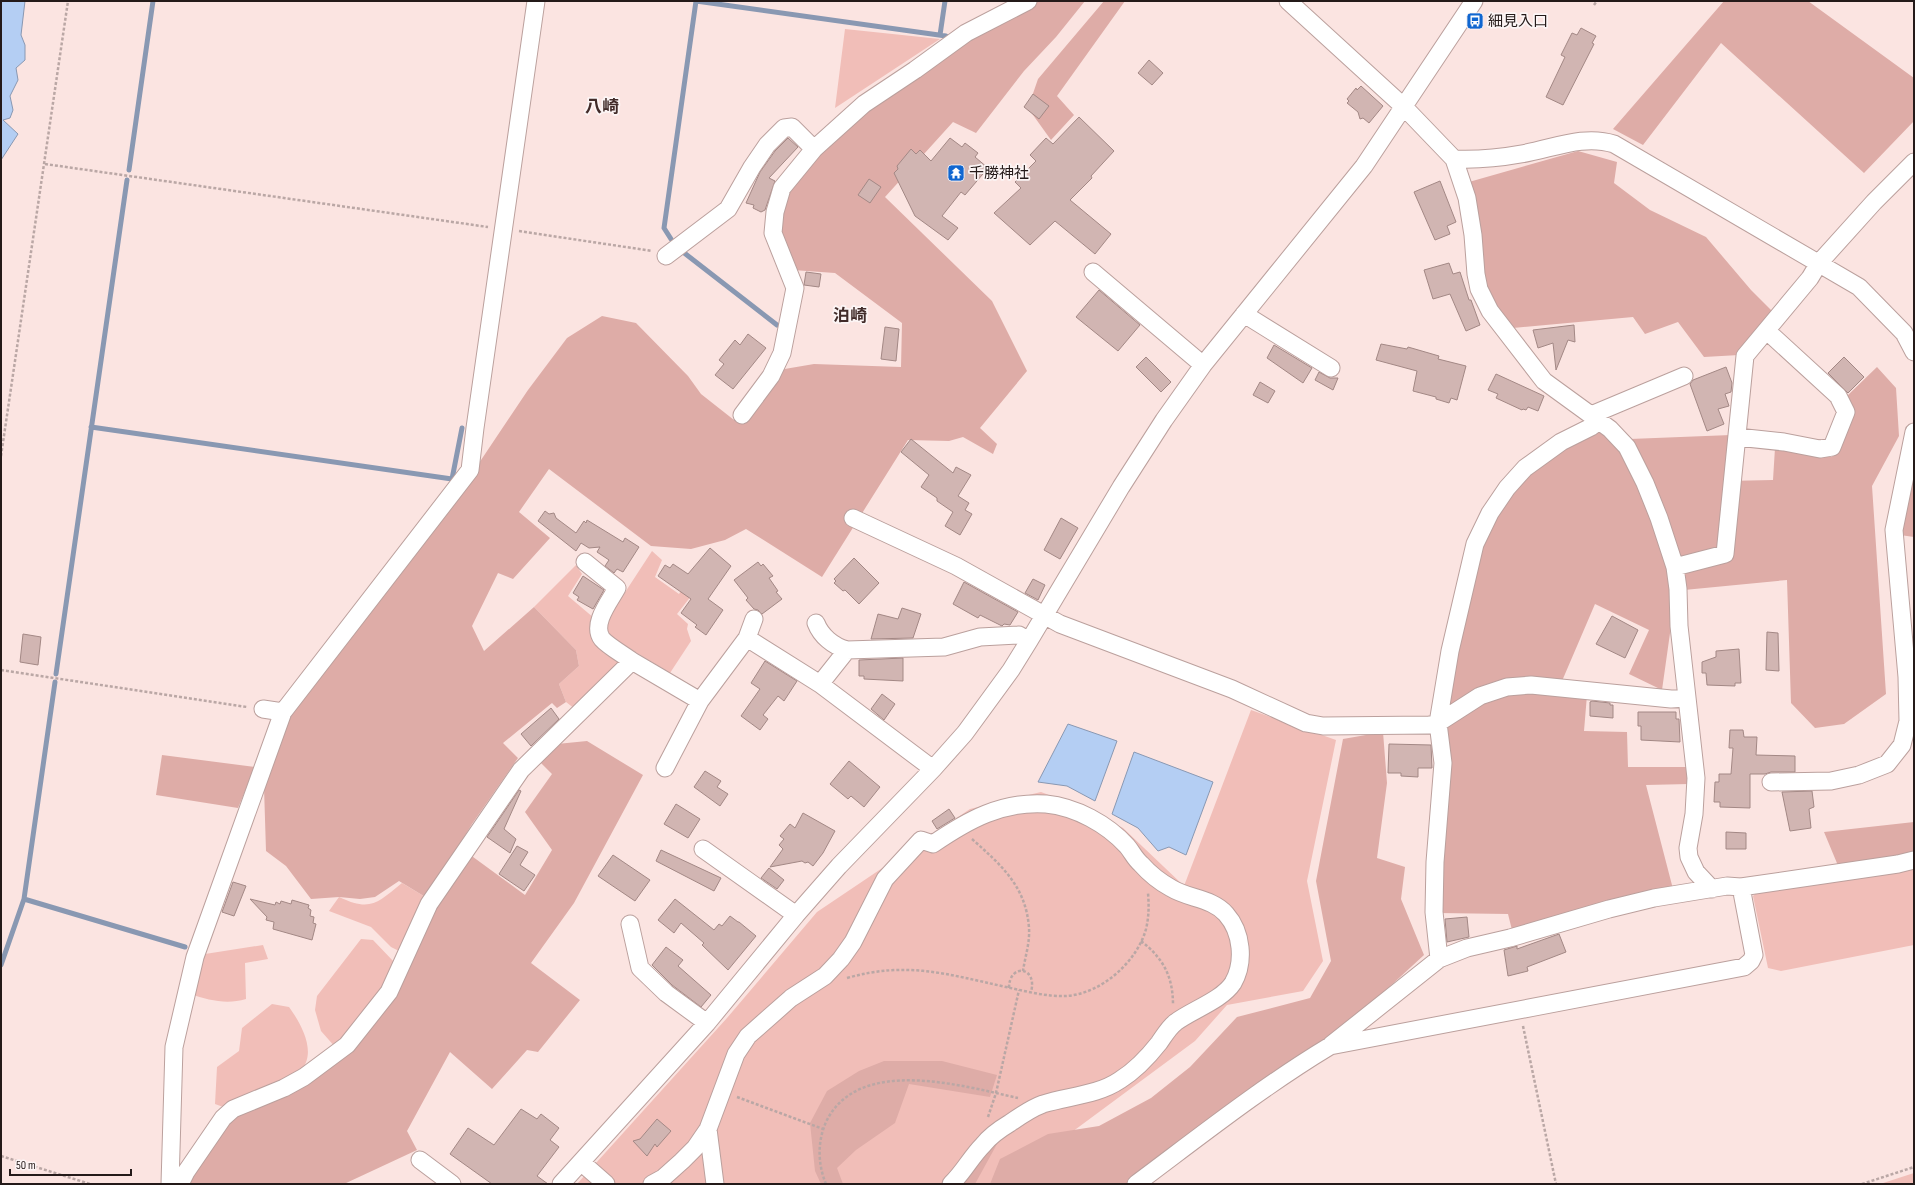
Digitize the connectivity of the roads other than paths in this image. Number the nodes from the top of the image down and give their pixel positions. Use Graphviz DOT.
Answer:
graph roads {
  1 [pos="536,1"];
  2 [pos="1028,1"];
  3 [pos="1288,1"];
  4 [pos="1474,1"];
  5 [pos="1404,107"];
  6 [pos="814,149"];
  7 [pos="1454,159"];
  8 [pos="1914,162"];
  9 [pos="666,256"];
  10 [pos="1819,263"];
  11 [pos="1093,272"];
  12 [pos="1244,314"];
  13 [pos="1767,331"];
  14 [pos="1914,352"];
  15 [pos="1203,365"];
  16 [pos="1331,368"];
  17 [pos="1684,376"];
  18 [pos="742,415"];
  19 [pos="1595,418"];
  20 [pos="1914,432"];
  21 [pos="1737,437"];
  22 [pos="853,518"];
  23 [pos="585,562"];
  24 [pos="1675,567"];
  25 [pos="1044,614"];
  26 [pos="754,620"];
  27 [pos="816,623"];
  28 [pos="747,638"];
  29 [pos="1029,641"];
  30 [pos="847,650"];
  31 [pos="632,661"];
  32 [pos="820,684"];
  33 [pos="1686,698"];
  34 [pos="700,702"];
  35 [pos="263,709"];
  36 [pos="283,712"];
  37 [pos="1911,720"];
  38 [pos="1438,723"];
  39 [pos="665,768"];
  40 [pos="933,769"];
  41 [pos="1772,782"];
  42 [pos="703,849"];
  43 [pos="1914,860"];
  44 [pos="1741,887"];
  45 [pos="1712,889"];
  46 [pos="796,915"];
  47 [pos="630,924"];
  48 [pos="1439,959"];
  49 [pos="707,1023"];
  50 [pos="1330,1046"];
  51 [pos="708,1129"];
  52 [pos="420,1160"];
  53 [pos="581,1162"];
  54 [pos="170,1184"];
  55 [pos="180,1184"];
  56 [pos="452,1184"];
  57 [pos="561,1184"];
  58 [pos="606,1184"];
  59 [pos="652,1184"];
  60 [pos="715,1184"];
  61 [pos="951,1184"];
  62 [pos="1136,1184"];
  1 -- 36 [label="street"];
  2 -- 6 [label="street"];
  3 -- 5 [label="street"];
  4 -- 5 [label="street"];
  5 -- 7 [label="street"];
  5 -- 12 [label="street"];
  6 -- 9 [label="street"];
  6 -- 18 [label="street"];
  7 -- 10 [label="street"];
  7 -- 19 [label="street"];
  8 -- 10 [label="street"];
  10 -- 13 [label="street"];
  10 -- 14 [label="street"];
  11 -- 15 [label="street"];
  12 -- 15 [label="street"];
  12 -- 16 [label="street"];
  13 -- 21 [label="street"];
  13 -- 21 [label="street"];
  15 -- 25 [label="street"];
  17 -- 19 [label="street"];
  19 -- 24 [label="street"];
  19 -- 38 [label="street"];
  20 -- 37 [label="street"];
  21 -- 24 [label="street"];
  22 -- 25 [label="street"];
  23 -- 31 [label="street"];
  24 -- 33 [label="street"];
  25 -- 29 [label="street"];
  25 -- 38 [label="street"];
  26 -- 28 [label="street"];
  27 -- 30 [label="street"];
  28 -- 32 [label="street"];
  28 -- 34 [label="street"];
  29 -- 30 [label="street"];
  29 -- 40 [label="street"];
  30 -- 32 [label="street"];
  31 -- 34 [label="street"];
  31 -- 55 [label="street"];
  32 -- 40 [label="street"];
  33 -- 38 [label="street"];
  33 -- 45 [label="street"];
  34 -- 39 [label="street"];
  35 -- 36 [label="street"];
  36 -- 54 [label="street"];
  37 -- 41 [label="street"];
  38 -- 48 [label="street"];
  40 -- 46 [label="street"];
  42 -- 46 [label="street"];
  43 -- 44 [label="street"];
  44 -- 45 [label="street"];
  44 -- 50 [label="street"];
  45 -- 48 [label="street"];
  46 -- 49 [label="street"];
  47 -- 49 [label="street"];
  48 -- 50 [label="street"];
  49 -- 53 [label="street"];
  50 -- 62 [label="street"];
  51 -- 59 [label="street"];
  51 -- 60 [label="street"];
  51 -- 61 [label="street"];
  52 -- 56 [label="street"];
  53 -- 57 [label="street"];
  53 -- 58 [label="street"];
}
